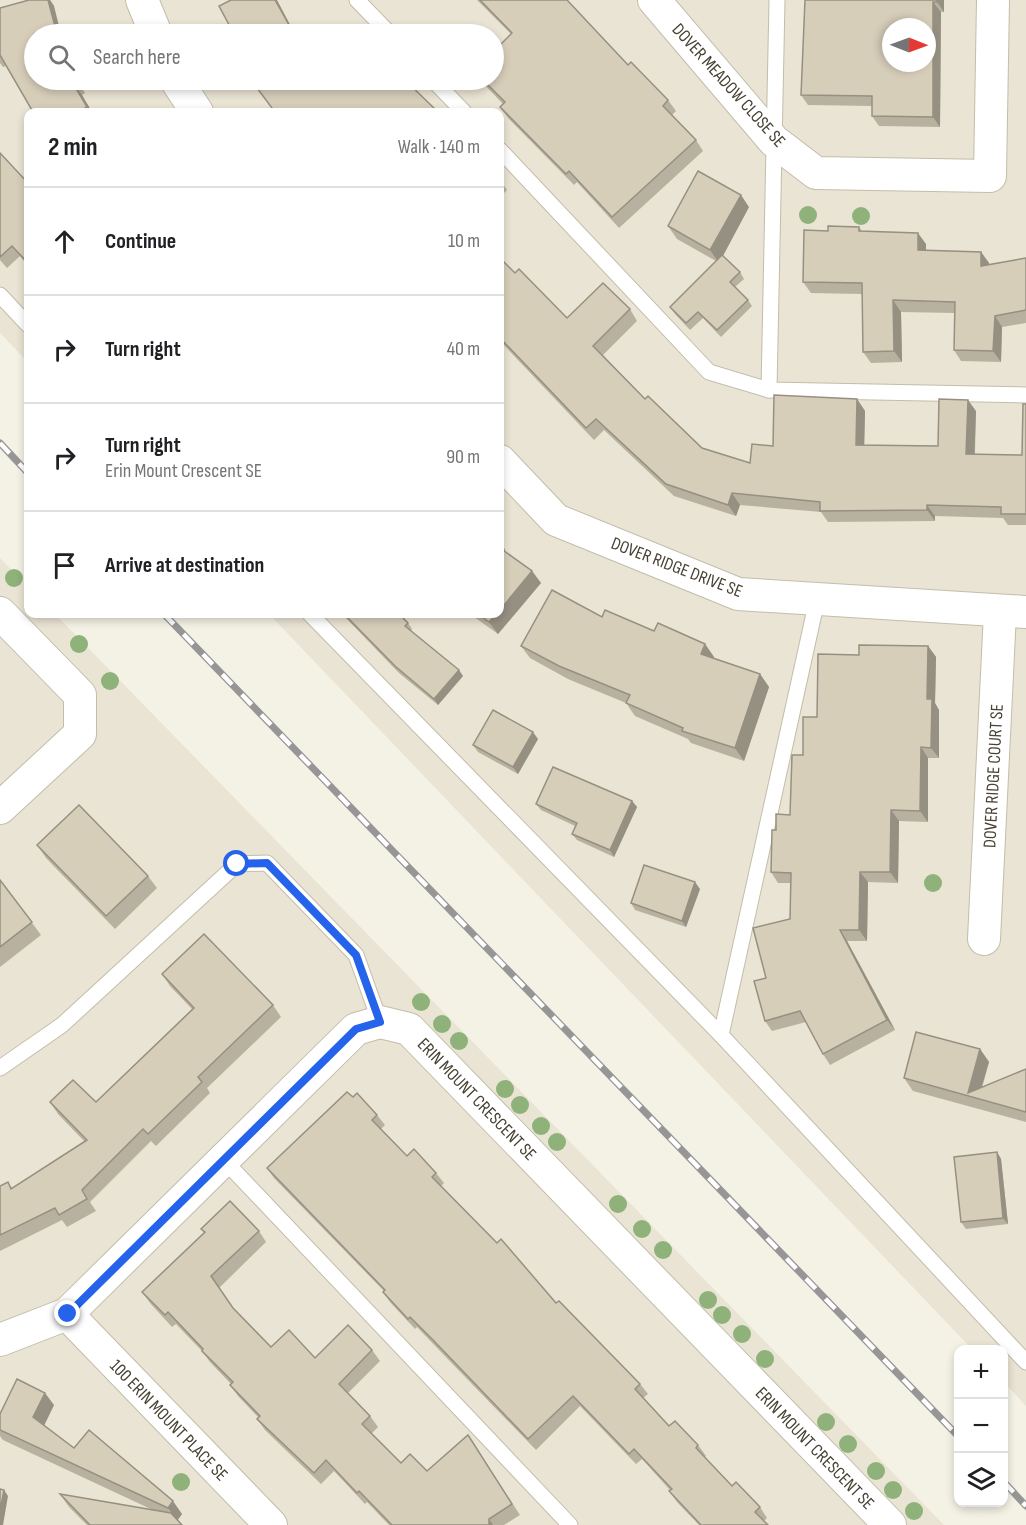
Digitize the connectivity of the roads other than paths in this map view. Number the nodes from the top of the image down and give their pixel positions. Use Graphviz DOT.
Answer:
graph roads {
  1 [pos="142,0"];
  2 [pos="357,0"];
  3 [pos="654,0"];
  4 [pos="777,0"];
  5 [pos="993,0"];
  6 [pos="152,24"];
  7 [pos="380,24"];
  8 [pos="183,90"];
  9 [pos="443,90"];
  10 [pos="194,108"];
  11 [pos="460,108"];
  12 [pos="774,141"];
  13 [pos="504,154"];
  14 [pos="0,296"];
  15 [pos="24,321"];
  16 [pos="769,390"];
  17 [pos="1026,395"];
  18 [pos="504,465"];
  19 [pos="817,600"];
  20 [pos="0,613"];
  21 [pos="1013,613"];
  22 [pos="314,618"];
  23 [pos="0,808"];
  24 [pos="984,939"];
  25 [pos="380,1022"];
  26 [pos="721,1035"];
  27 [pos="0,1068"];
  28 [pos="223,1159"];
  29 [pos="68,1314"];
  30 [pos="0,1340"];
  31 [pos="1026,1362"];
  32 [pos="271,1525"];
  33 [pos="570,1525"];
  34 [pos="890,1525"];
  1 -- 6 [label="street"];
  2 -- 7 [label="lane"];
  3 -- 12 [label="street, DOVER MEADOW CLOSE SE"];
  4 -- 12 [label="lane"];
  5 -- 12 [label="street, DOVER MEADOW CLOSE SE"];
  8 -- 10 [label="street"];
  9 -- 11 [label="lane"];
  12 -- 16 [label="lane"];
  13 -- 16 [label="lane"];
  14 -- 15 [label="lane"];
  16 -- 17 [label="lane"];
  18 -- 19 [label="street, DOVER RIDGE DRIVE SE"];
  19 -- 21 [label="street, DOVER RIDGE DRIVE SE"];
  19 -- 26 [label="lane"];
  20 -- 23 [label="street"];
  21 -- 24 [label="street, DOVER RIDGE COURT SE"];
  22 -- 26 [label="lane"];
  25 -- 27 [label="lane"];
  25 -- 28 [label="street"];
  25 -- 34 [label="street, ERIN MOUNT CRESCENT SE"];
  26 -- 31 [label="lane"];
  28 -- 29 [label="street"];
  28 -- 33 [label="lane"];
  29 -- 30 [label="street"];
  29 -- 32 [label="street, 100 ERIN MOUNT PLACE SE"];
}
